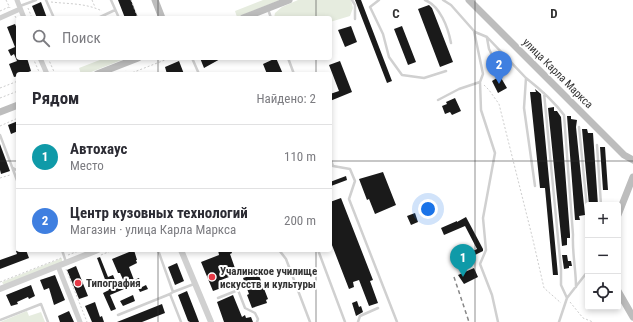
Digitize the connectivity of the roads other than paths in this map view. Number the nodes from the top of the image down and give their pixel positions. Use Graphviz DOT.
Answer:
graph roads {
  1 [pos="17,0"];
  2 [pos="36,0"];
  3 [pos="111,0"];
  4 [pos="155,0"];
  5 [pos="289,0"];
  6 [pos="352,0"];
  7 [pos="379,0"];
  8 [pos="425,0"];
  9 [pos="443,0"];
  10 [pos="469,0"];
  11 [pos="46,1"];
  12 [pos="20,8"];
  13 [pos="268,9"];
  14 [pos="116,10"];
  15 [pos="23,16"];
  16 [pos="53,16"];
  17 [pos="103,16"];
  18 [pos="118,16"];
  19 [pos="161,16"];
  20 [pos="249,16"];
  21 [pos="270,16"];
  22 [pos="0,18"];
  23 [pos="355,19"];
  24 [pos="474,32"];
  25 [pos="487,37"];
  26 [pos="450,42"];
  27 [pos="41,60"];
  28 [pos="132,60"];
  29 [pos="193,60"];
  30 [pos="289,60"];
  31 [pos="46,72"];
  32 [pos="110,72"];
  33 [pos="197,72"];
  34 [pos="293,72"];
  35 [pos="446,72"];
  36 [pos="501,72"];
  37 [pos="526,78"];
  38 [pos="480,82"];
  39 [pos="544,93"];
  40 [pos="438,100"];
  41 [pos="16,106"];
  42 [pos="0,112"];
  43 [pos="579,127"];
  44 [pos="0,135"];
  45 [pos="597,145"];
  46 [pos="633,160"];
  47 [pos="332,163"];
  48 [pos="12,168"];
  49 [pos="16,170"];
  50 [pos="633,177"];
  51 [pos="16,178"];
  52 [pos="535,186"];
  53 [pos="586,202"];
  54 [pos="601,202"];
  55 [pos="621,207"];
  56 [pos="62,252"];
  57 [pos="92,252"];
  58 [pos="159,252"];
  59 [pos="182,252"];
  60 [pos="281,252"];
  61 [pos="319,252"];
  62 [pos="65,262"];
  63 [pos="58,266"];
  64 [pos="586,274"];
  65 [pos="194,284"];
  66 [pos="576,287"];
  67 [pos="0,289"];
  68 [pos="171,293"];
  69 [pos="621,296"];
  70 [pos="218,298"];
  71 [pos="567,298"];
  72 [pos="378,308"];
  73 [pos="118,315"];
  74 [pos="633,317"];
  75 [pos="0,320"];
  76 [pos="48,322"];
  77 [pos="80,322"];
  78 [pos="181,322"];
  79 [pos="211,322"];
  80 [pos="257,322"];
  81 [pos="310,322"];
  82 [pos="345,322"];
  83 [pos="358,322"];
  84 [pos="397,322"];
  85 [pos="498,322"];
  86 [pos="559,322"];
  1 -- 12 [label="street"];
  2 -- 12 [label="lane"];
  3 -- 14 [label="lane"];
  4 -- 19 [label="main road"];
  5 -- 13 [label="main road"];
  6 -- 23 [label="lane"];
  7 -- 35 [label="lane"];
  8 -- 26 [label="lane"];
  9 -- 24 [label="lane"];
  10 -- 46 [label="main road, улица Карла Маркса"];
  11 -- 16 [label="lane"];
  12 -- 15 [label="street"];
  12 -- 22 [label="street"];
  13 -- 20 [label="main road"];
  13 -- 21 [label="lane"];
  14 -- 17 [label="lane"];
  14 -- 18 [label="lane"];
  24 -- 25 [label="lane"];
  24 -- 38 [label="lane"];
  25 -- 36 [label="lane"];
  25 -- 37 [label="lane"];
  27 -- 31 [label="street"];
  28 -- 32 [label="main road"];
  29 -- 33 [label="lane"];
  30 -- 34 [label="lane"];
  37 -- 39 [label="lane"];
  37 -- 52 [label="lane"];
  38 -- 40 [label="lane"];
  38 -- 85 [label="lane"];
  39 -- 66 [label="lane"];
  39 -- 71 [label="lane"];
  41 -- 42 [label="main road"];
  43 -- 53 [label="lane"];
  44 -- 48 [label="lane"];
  45 -- 54 [label="lane"];
  47 -- 84 [label="lane"];
  48 -- 49 [label="lane"];
  48 -- 51 [label="lane"];
  50 -- 55 [label="main road"];
  56 -- 62 [label="lane"];
  57 -- 62 [label="street"];
  58 -- 68 [label="lane"];
  59 -- 65 [label="street"];
  60 -- 81 [label="lane"];
  61 -- 82 [label="lane"];
  62 -- 63 [label="street"];
  63 -- 67 [label="street"];
  63 -- 77 [label="street"];
  64 -- 66 [label="lane"];
  65 -- 68 [label="lane"];
  65 -- 79 [label="street"];
  66 -- 71 [label="lane"];
  68 -- 73 [label="lane"];
  68 -- 78 [label="lane"];
  69 -- 74 [label="main road"];
  70 -- 80 [label="lane"];
  71 -- 86 [label="lane"];
  72 -- 83 [label="lane"];
  75 -- 76 [label="lane"];
}
